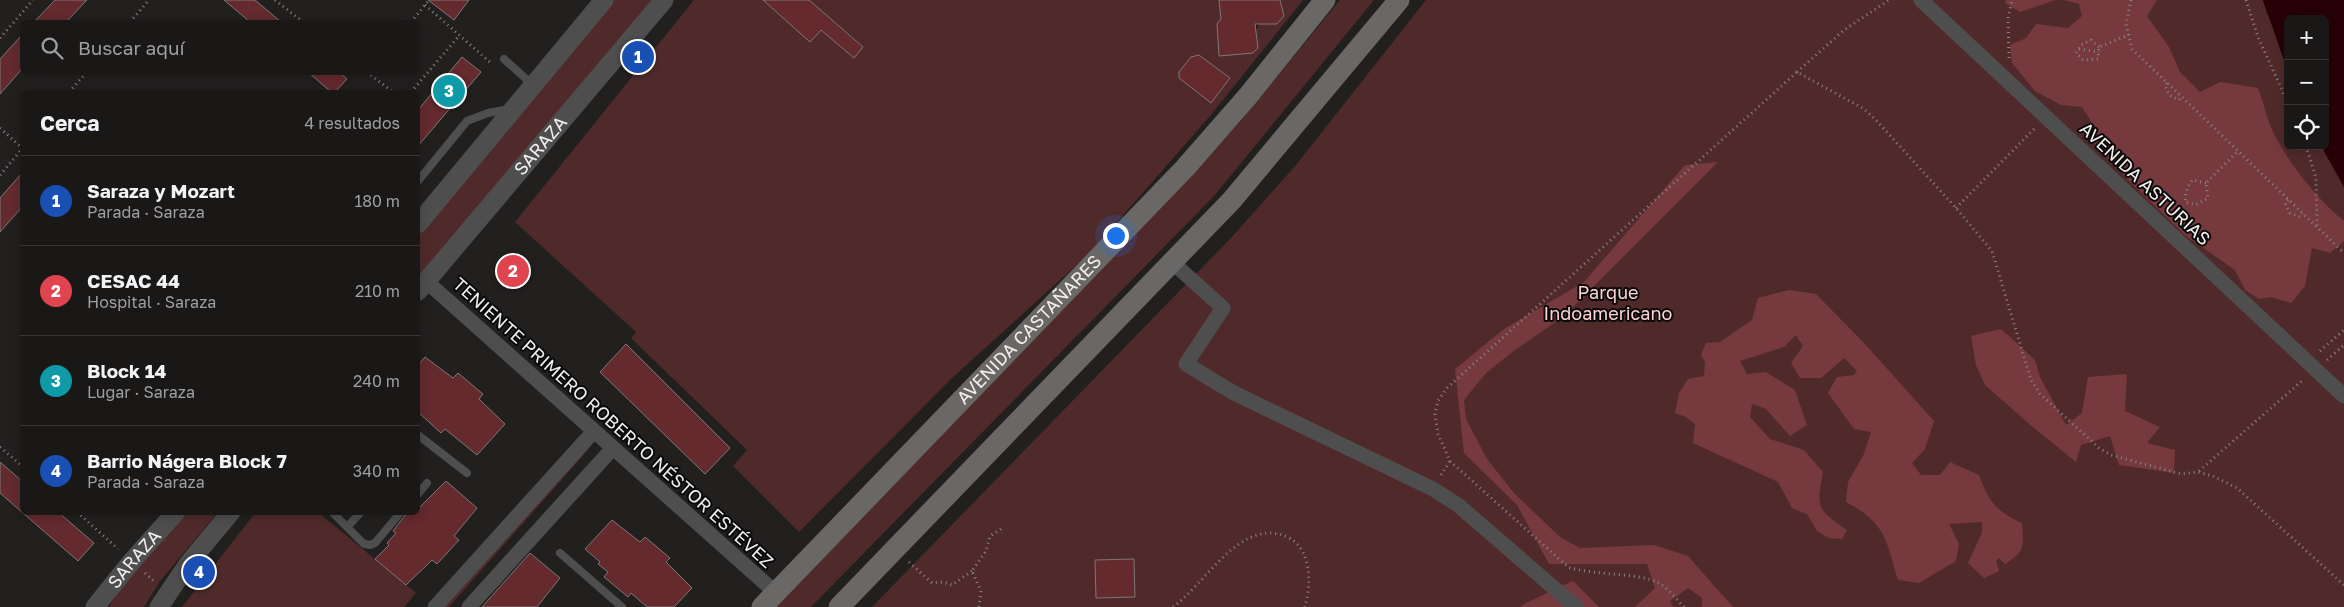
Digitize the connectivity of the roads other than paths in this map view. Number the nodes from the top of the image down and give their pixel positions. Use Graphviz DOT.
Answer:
graph roads {
  1 [pos="604,0"];
  2 [pos="664,0"];
  3 [pos="1325,0"];
  4 [pos="1398,0"];
  5 [pos="1921,0"];
  6 [pos="504,58"];
  7 [pos="533,85"];
  8 [pos="514,108"];
  9 [pos="420,179"];
  10 [pos="420,222"];
  11 [pos="1172,262"];
  12 [pos="422,286"];
  13 [pos="2344,396"];
  14 [pos="594,431"];
  15 [pos="420,437"];
  16 [pos="613,448"];
  17 [pos="467,473"];
  18 [pos="427,483"];
  19 [pos="420,492"];
  20 [pos="171,515"];
  21 [pos="229,515"];
  22 [pos="335,515"];
  23 [pos="358,515"];
  24 [pos="398,515"];
  25 [pos="347,527"];
  26 [pos="560,553"];
  27 [pos="769,600"];
  28 [pos="95,607"];
  29 [pos="160,607"];
  30 [pos="434,607"];
  31 [pos="469,607"];
  32 [pos="622,607"];
  33 [pos="839,607"];
  34 [pos="1576,607"];
  1 -- 7 [label="street"];
  2 -- 12 [label="street, SARAZA"];
  3 -- 27 [label="main road, AVENIDA CASTAÑARES"];
  4 -- 11 [label="main road"];
  5 -- 13 [label="street, AVENIDA ASTURIAS"];
  6 -- 7 [label="lane"];
  7 -- 8 [label="street"];
  8 -- 9 [label="lane"];
  8 -- 10 [label="street"];
  11 -- 33 [label="main road"];
  11 -- 34 [label="street"];
  12 -- 14 [label="street, TENIENTE PRIMERO ROBERTO NÉSTOR ESTÉVEZ"];
  14 -- 16 [label="street, TENIENTE PRIMERO ROBERTO NÉSTOR ESTÉVEZ"];
  14 -- 30 [label="street"];
  15 -- 17 [label="lane"];
  16 -- 27 [label="street, TENIENTE PRIMERO ROBERTO NÉSTOR ESTÉVEZ"];
  16 -- 31 [label="street"];
  18 -- 19 [label="lane"];
  20 -- 28 [label="street, SARAZA"];
  21 -- 29 [label="street"];
  22 -- 25 [label="lane"];
  23 -- 25 [label="lane"];
  24 -- 25 [label="lane"];
  26 -- 32 [label="lane"];
}
